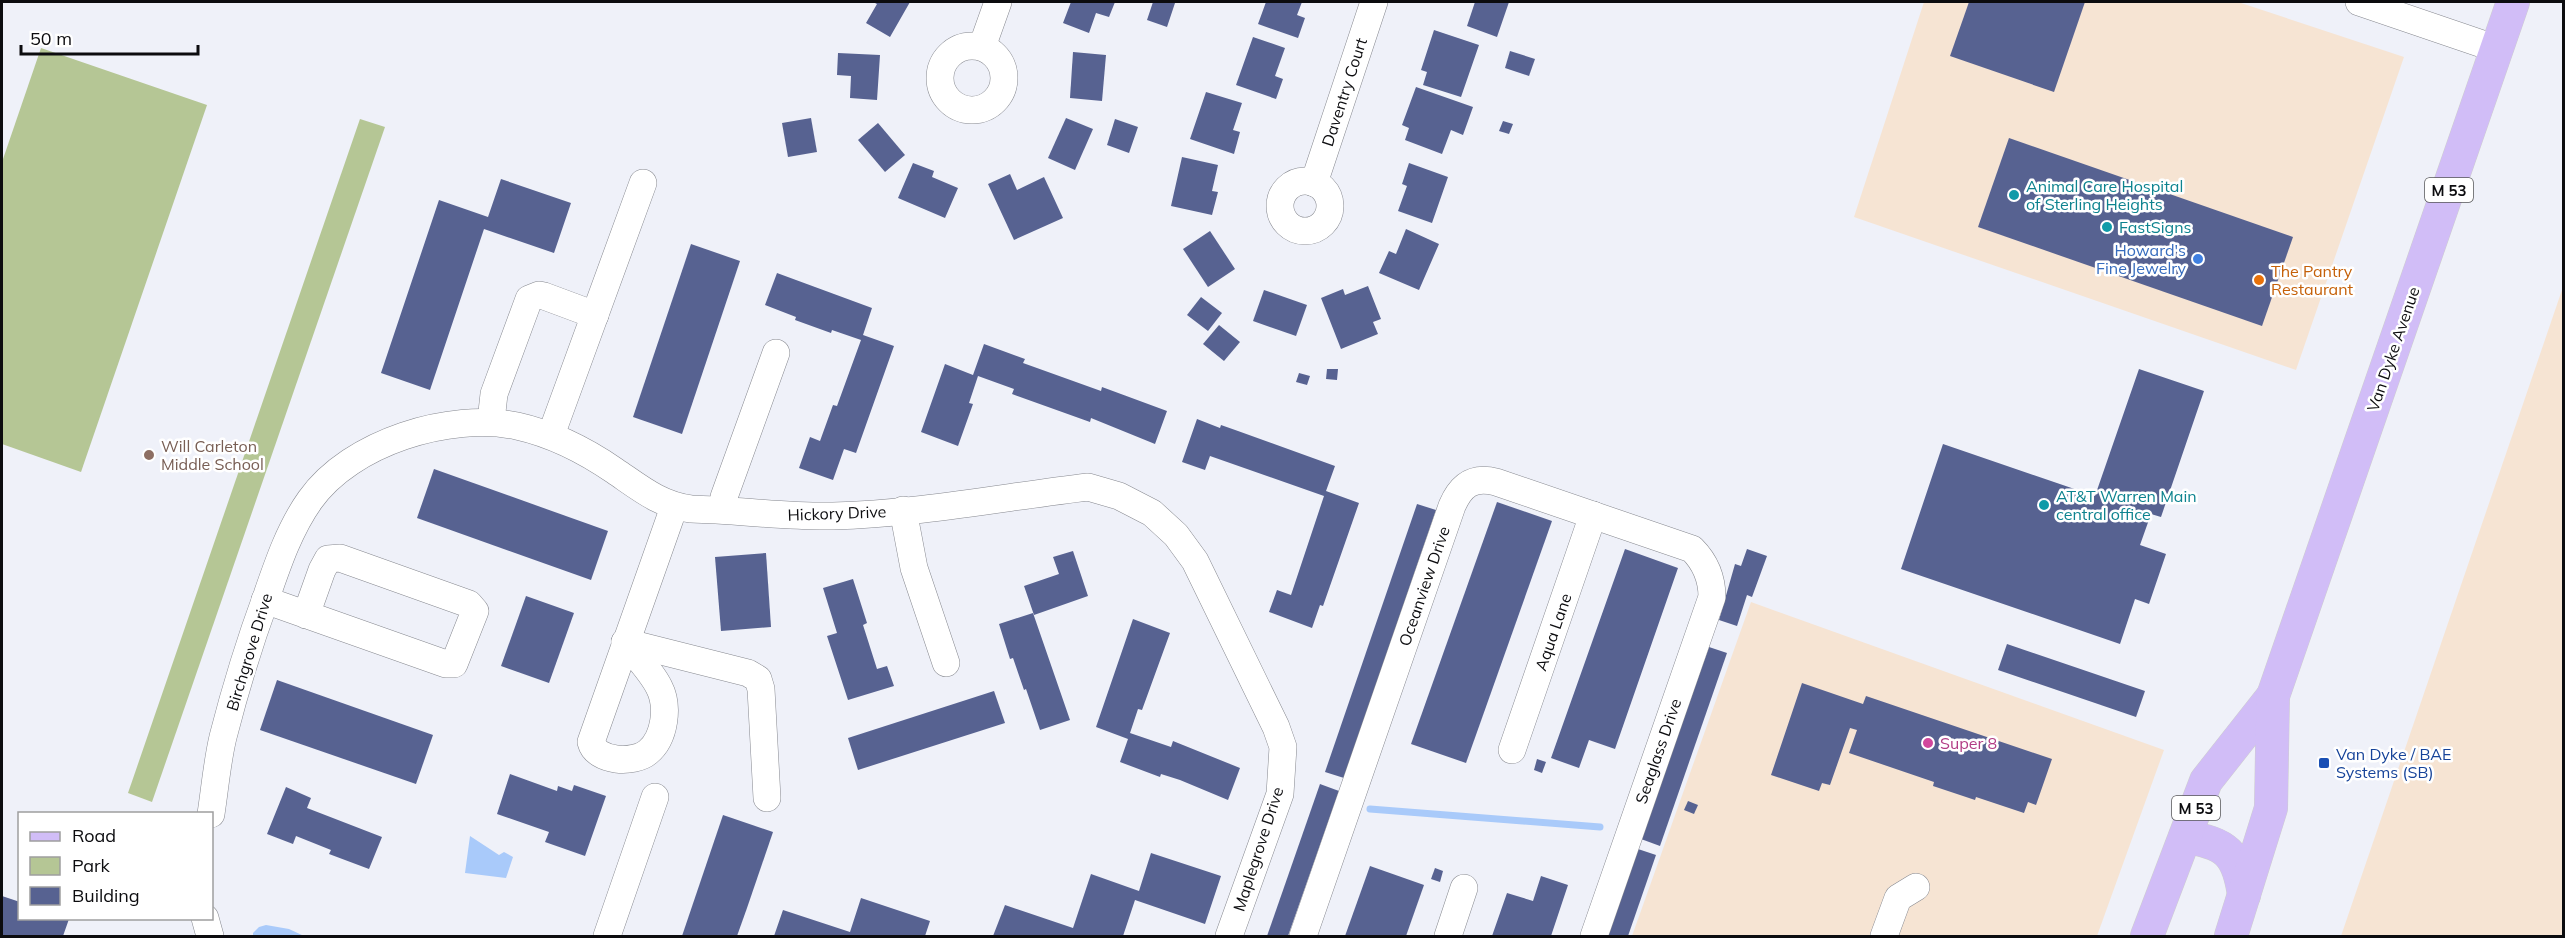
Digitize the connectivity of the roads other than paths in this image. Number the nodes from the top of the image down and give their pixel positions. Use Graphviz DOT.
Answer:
graph roads {
  1 [pos="998,2"];
  2 [pos="1374,2"];
  3 [pos="2359,2"];
  4 [pos="2513,2"];
  5 [pos="982,47"];
  6 [pos="2497,49"];
  7 [pos="643,183"];
  8 [pos="1314,183"];
  9 [pos="595,315"];
  10 [pos="776,353"];
  11 [pos="491,421"];
  12 [pos="551,435"];
  13 [pos="311,499"];
  14 [pos="674,507"];
  15 [pos="724,510"];
  16 [pos="903,510"];
  17 [pos="1593,515"];
  18 [pos="1705,566"];
  19 [pos="265,600"];
  20 [pos="306,615"];
  21 [pos="946,663"];
  22 [pos="2273,696"];
  23 [pos="1276,727"];
  24 [pos="1512,750"];
  25 [pos="655,797"];
  26 [pos="767,798"];
  27 [pos="211,812"];
  28 [pos="2185,837"];
  29 [pos="1916,887"];
  30 [pos="1464,888"];
  31 [pos="2244,895"];
  32 [pos="206,920"];
  33 [pos="210,936"];
  34 [pos="607,936"];
  35 [pos="1229,936"];
  36 [pos="1304,936"];
  37 [pos="1448,936"];
  38 [pos="1594,936"];
  39 [pos="1884,936"];
  40 [pos="2147,936"];
  41 [pos="2232,936"];
  1 -- 5 [label="street"];
  2 -- 8 [label="street, Daventry Court"];
  3 -- 6 [label="street"];
  4 -- 6 [label="main road, Van Dyke Avenue / M 53"];
  6 -- 22 [label="main road, Van Dyke Avenue / M 53"];
  7 -- 9 [label="street"];
  9 -- 11 [label="street"];
  9 -- 12 [label="street"];
  10 -- 15 [label="street"];
  11 -- 12 [label="street, Hickory Drive"];
  11 -- 13 [label="street, Hickory Drive"];
  12 -- 14 [label="street, Hickory Drive"];
  13 -- 19 [label="street, Birchgrove Drive"];
  14 -- 15 [label="street, Hickory Drive"];
  14 -- 26 [label="street"];
  15 -- 16 [label="street, Hickory Drive"];
  16 -- 21 [label="street"];
  16 -- 23 [label="street, Hickory Drive"];
  17 -- 18 [label="street, Oceanview Drive"];
  17 -- 24 [label="street, Aqua Lane"];
  17 -- 36 [label="street, Oceanview Drive"];
  18 -- 38 [label="street, Seaglass Drive"];
  19 -- 20 [label="street"];
  19 -- 27 [label="street, Birchgrove Drive"];
  20 -- 20 [label="street"];
  22 -- 28 [label="main road, Van Dyke Avenue / M 53"];
  22 -- 31 [label="main road, Van Dyke Avenue / M 53"];
  23 -- 35 [label="street, Maplegrove Drive"];
  25 -- 34 [label="street"];
  28 -- 31 [label="main road"];
  28 -- 40 [label="main road, Van Dyke Avenue / M 53"];
  29 -- 39 [label="street"];
  30 -- 37 [label="street"];
  31 -- 41 [label="main road, Van Dyke Avenue / M 53"];
  32 -- 33 [label="street"];
}
